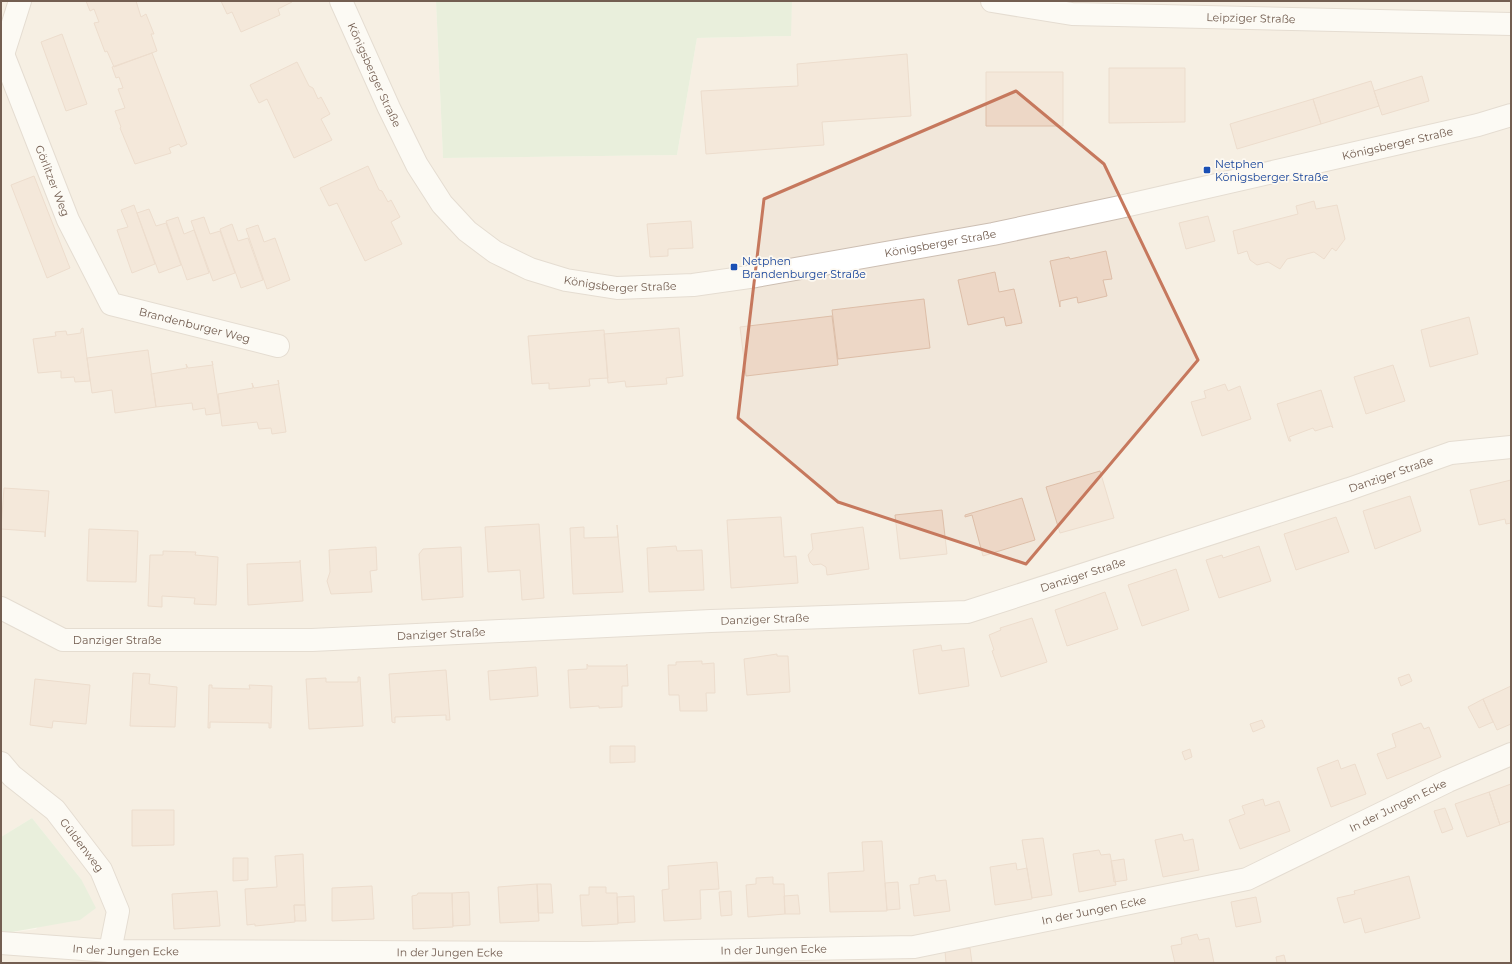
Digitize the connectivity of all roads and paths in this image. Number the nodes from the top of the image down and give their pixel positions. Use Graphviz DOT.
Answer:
graph roads {
  1 [pos="20,1"];
  2 [pos="341,1"];
  3 [pos="992,1"];
  4 [pos="1073,8"];
  5 [pos="1511,24"];
  6 [pos="2,58"];
  7 [pos="1511,115"];
  8 [pos="111,304"];
  9 [pos="278,346"];
  10 [pos="1511,448"];
  11 [pos="1,608"];
  12 [pos="1511,754"];
  13 [pos="1,763"];
  14 [pos="1,943"];
  15 [pos="110,951"];
  1 -- 6 [label="street"];
  2 -- 7 [label="street, Königsberger Straße"];
  3 -- 4 [label="street, Leipziger Straße"];
  4 -- 5 [label="street, Leipziger Straße"];
  6 -- 8 [label="street, Görlitzer Weg"];
  8 -- 9 [label="street, Brandenburger Weg"];
  10 -- 11 [label="street, Danziger Straße"];
  12 -- 15 [label="street, In der Jungen Ecke"];
  13 -- 15 [label="street, Güldenweg"];
  14 -- 15 [label="street, In der Jungen Ecke"];
}
